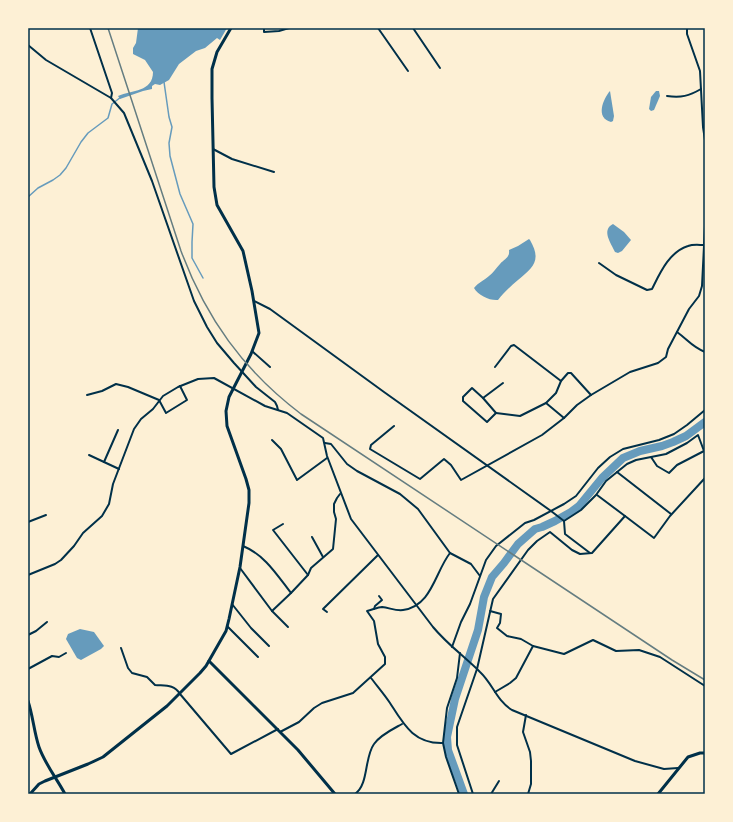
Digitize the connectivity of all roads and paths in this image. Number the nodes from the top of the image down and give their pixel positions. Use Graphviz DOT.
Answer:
graph roads {
  1 [pos="90,28"];
  2 [pos="230,28"];
  3 [pos="264,28"];
  4 [pos="289,28"];
  5 [pos="378,28"];
  6 [pos="413,28"];
  7 [pos="686,28"];
  8 [pos="28,45"];
  9 [pos="440,68"];
  10 [pos="408,71"];
  11 [pos="701,89"];
  12 [pos="667,96"];
  13 [pos="111,98"];
  14 [pos="705,140"];
  15 [pos="213,149"];
  16 [pos="274,172"];
  17 [pos="705,226"];
  18 [pos="704,245"];
  19 [pos="599,263"];
  20 [pos="254,301"];
  21 [pos="677,332"];
  22 [pos="252,352"];
  23 [pos="705,352"];
  24 [pos="270,367"];
  25 [pos="495,367"];
  26 [pos="561,381"];
  27 [pos="503,382"];
  28 [pos="180,386"];
  29 [pos="234,389"];
  30 [pos="87,395"];
  31 [pos="591,395"];
  32 [pos="483,398"];
  33 [pos="159,400"];
  34 [pos="546,403"];
  35 [pos="278,410"];
  36 [pos="705,410"];
  37 [pos="496,413"];
  38 [pos="564,418"];
  39 [pos="394,426"];
  40 [pos="118,430"];
  41 [pos="272,440"];
  42 [pos="325,443"];
  43 [pos="89,455"];
  44 [pos="651,457"];
  45 [pos="328,458"];
  46 [pos="104,462"];
  47 [pos="487,465"];
  48 [pos="119,469"];
  49 [pos="617,472"];
  50 [pos="705,478"];
  51 [pos="340,494"];
  52 [pos="596,495"];
  53 [pos="551,511"];
  54 [pos="672,514"];
  55 [pos="46,516"];
  56 [pos="624,516"];
  57 [pos="564,521"];
  58 [pos="28,522"];
  59 [pos="282,524"];
  60 [pos="312,537"];
  61 [pos="243,546"];
  62 [pos="450,553"];
  63 [pos="590,553"];
  64 [pos="378,555"];
  65 [pos="323,557"];
  66 [pos="240,567"];
  67 [pos="28,575"];
  68 [pos="308,575"];
  69 [pos="480,576"];
  70 [pos="292,594"];
  71 [pos="379,596"];
  72 [pos="232,604"];
  73 [pos="418,606"];
  74 [pos="374,609"];
  75 [pos="272,611"];
  76 [pos="490,611"];
  77 [pos="326,612"];
  78 [pos="46,622"];
  79 [pos="227,626"];
  80 [pos="288,626"];
  81 [pos="28,635"];
  82 [pos="269,646"];
  83 [pos="533,646"];
  84 [pos="452,647"];
  85 [pos="121,648"];
  86 [pos="66,653"];
  87 [pos="460,653"];
  88 [pos="258,657"];
  89 [pos="209,661"];
  90 [pos="28,669"];
  91 [pos="477,669"];
  92 [pos="371,677"];
  93 [pos="705,686"];
  94 [pos="494,692"];
  95 [pos="180,694"];
  96 [pos="28,701"];
  97 [pos="526,715"];
  98 [pos="402,724"];
  99 [pos="279,731"];
  100 [pos="443,743"];
  101 [pos="705,753"];
  102 [pos="679,768"];
  103 [pos="55,777"];
  104 [pos="499,781"];
  105 [pos="30,794"];
  106 [pos="66,794"];
  107 [pos="335,794"];
  108 [pos="355,794"];
  109 [pos="459,794"];
  110 [pos="473,794"];
  111 [pos="491,794"];
  112 [pos="528,794"];
  113 [pos="658,794"];
  1 -- 13 [label="street"];
  2 -- 15 [label="street"];
  3 -- 4 [label="street"];
  5 -- 10 [label="street"];
  6 -- 9 [label="street"];
  7 -- 11 [label="street"];
  8 -- 13 [label="street"];
  11 -- 12 [label="street"];
  11 -- 14 [label="street"];
  13 -- 35 [label="street"];
  15 -- 16 [label="street"];
  15 -- 20 [label="street"];
  17 -- 18 [label="street"];
  18 -- 19 [label="street"];
  18 -- 21 [label="street"];
  20 -- 22 [label="street"];
  20 -- 47 [label="street"];
  21 -- 23 [label="street"];
  21 -- 31 [label="street"];
  22 -- 24 [label="street"];
  22 -- 29 [label="street"];
  25 -- 26 [label="street"];
  26 -- 31 [label="street"];
  26 -- 34 [label="street"];
  27 -- 32 [label="street"];
  28 -- 29 [label="street"];
  28 -- 33 [label="street"];
  28 -- 33 [label="street"];
  29 -- 35 [label="street"];
  29 -- 61 [label="street"];
  30 -- 33 [label="street"];
  31 -- 38 [label="street"];
  32 -- 37 [label="street"];
  32 -- 37 [label="street"];
  33 -- 48 [label="street"];
  34 -- 37 [label="street"];
  34 -- 38 [label="street"];
  35 -- 42 [label="street"];
  36 -- 53 [label="street"];
  38 -- 47 [label="street"];
  39 -- 47 [label="street"];
  40 -- 46 [label="street"];
  41 -- 45 [label="street"];
  42 -- 45 [label="street"];
  42 -- 62 [label="street"];
  43 -- 46 [label="street"];
  44 -- 44 [label="street"];
  44 -- 49 [label="street"];
  45 -- 51 [label="street"];
  46 -- 48 [label="street"];
  47 -- 53 [label="street"];
  48 -- 67 [label="street"];
  49 -- 52 [label="street"];
  49 -- 54 [label="street"];
  50 -- 54 [label="street"];
  51 -- 64 [label="street"];
  51 -- 65 [label="street"];
  52 -- 56 [label="street"];
  52 -- 57 [label="street"];
  53 -- 57 [label="street"];
  53 -- 69 [label="street"];
  54 -- 56 [label="street"];
  55 -- 58 [label="street"];
  56 -- 63 [label="street"];
  57 -- 63 [label="street"];
  59 -- 68 [label="street"];
  60 -- 65 [label="street"];
  61 -- 66 [label="street"];
  61 -- 70 [label="street"];
  62 -- 69 [label="street"];
  62 -- 73 [label="street"];
  63 -- 76 [label="street"];
  64 -- 73 [label="street"];
  64 -- 77 [label="street"];
  65 -- 68 [label="street"];
  66 -- 72 [label="street"];
  66 -- 75 [label="street"];
  68 -- 70 [label="street"];
  69 -- 84 [label="street"];
  70 -- 75 [label="street"];
  71 -- 74 [label="street"];
  72 -- 79 [label="street"];
  72 -- 82 [label="street"];
  73 -- 74 [label="street"];
  73 -- 84 [label="street"];
  74 -- 92 [label="street"];
  75 -- 80 [label="street"];
  76 -- 83 [label="street"];
  76 -- 91 [label="street"];
  78 -- 81 [label="street"];
  79 -- 88 [label="street"];
  79 -- 89 [label="street"];
  83 -- 93 [label="street"];
  83 -- 94 [label="street"];
  84 -- 87 [label="street"];
  85 -- 95 [label="street"];
  86 -- 90 [label="street"];
  87 -- 91 [label="street"];
  87 -- 100 [label="street"];
  89 -- 95 [label="street"];
  89 -- 99 [label="street"];
  91 -- 94 [label="street"];
  91 -- 110 [label="street"];
  92 -- 98 [label="street"];
  92 -- 99 [label="street"];
  94 -- 97 [label="street"];
  95 -- 99 [label="street"];
  95 -- 103 [label="street"];
  96 -- 103 [label="street"];
  97 -- 102 [label="street"];
  97 -- 112 [label="street"];
  98 -- 100 [label="street"];
  98 -- 108 [label="street"];
  99 -- 107 [label="street"];
  100 -- 109 [label="street"];
  101 -- 102 [label="street"];
  102 -- 113 [label="street"];
  103 -- 105 [label="street"];
  103 -- 106 [label="street"];
  104 -- 111 [label="street"];
}
